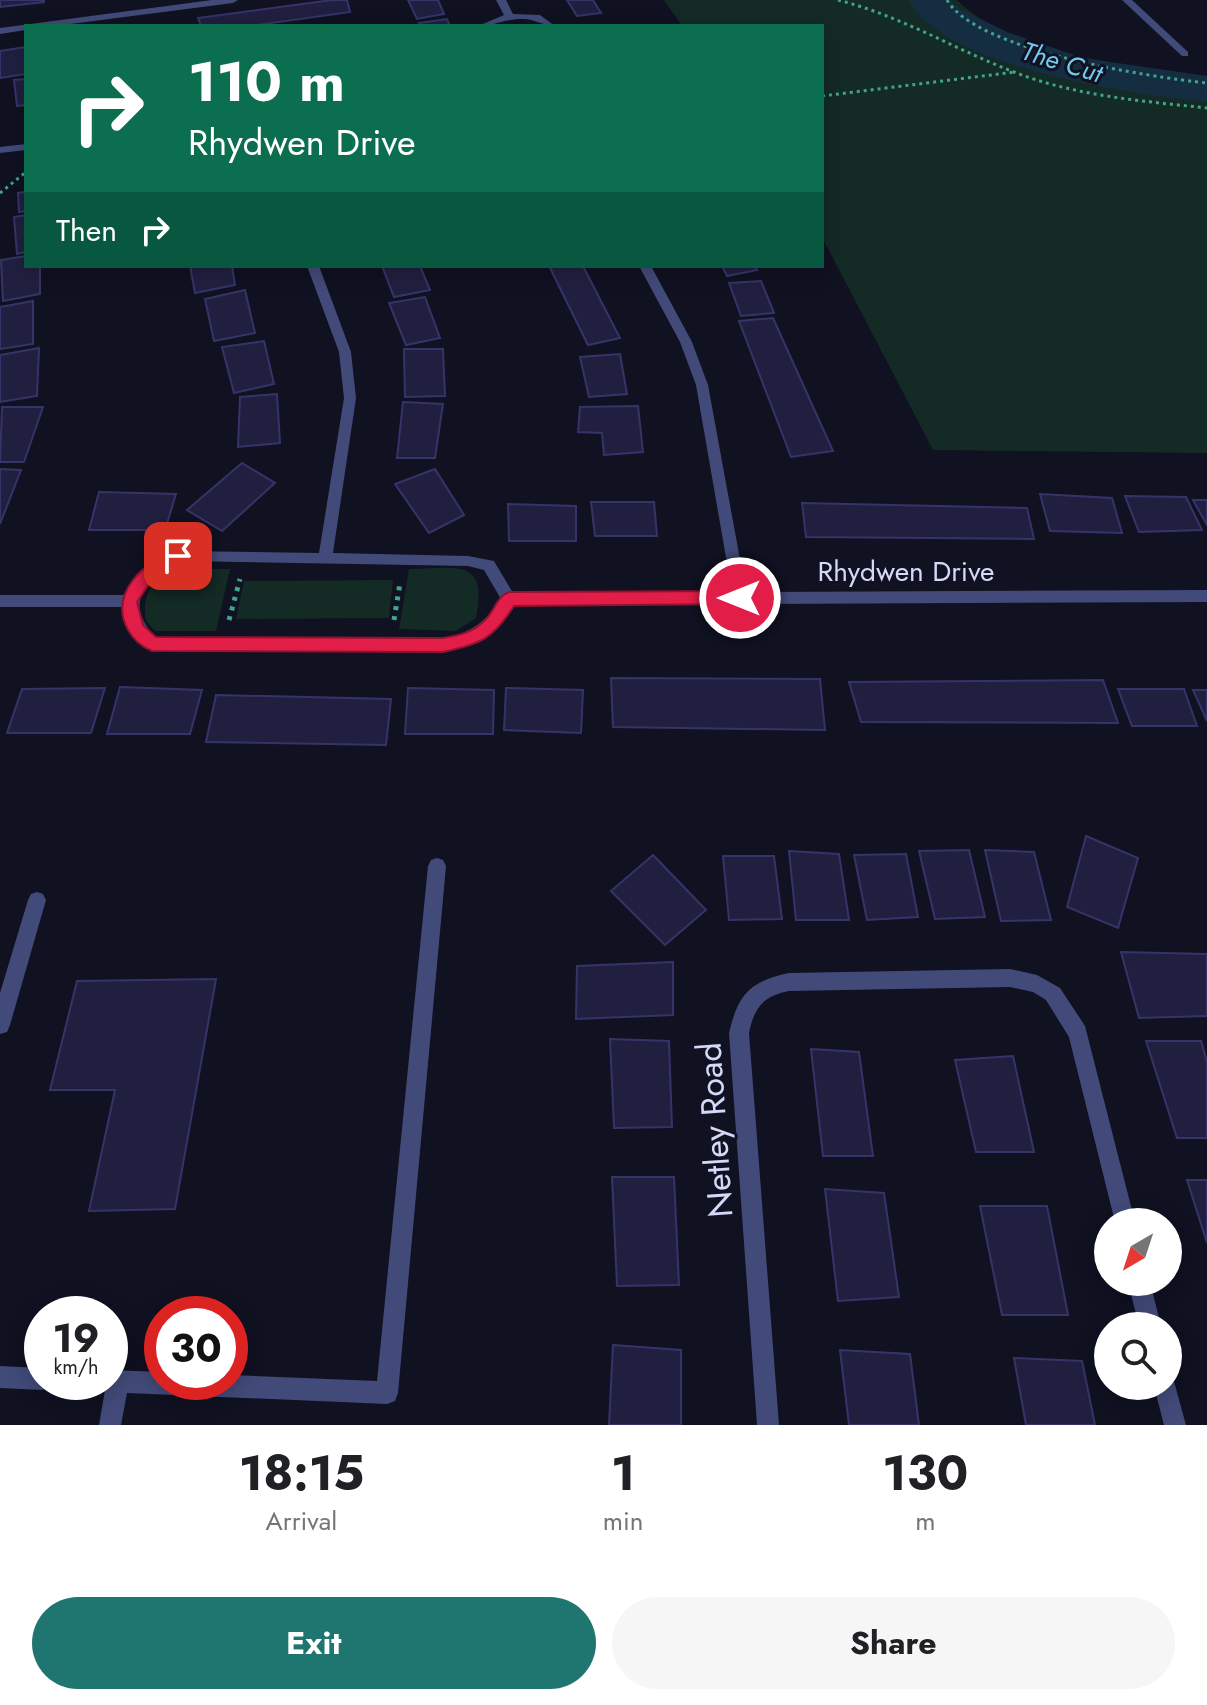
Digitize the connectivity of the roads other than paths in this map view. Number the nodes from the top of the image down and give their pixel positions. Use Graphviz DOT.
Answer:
graph roads {
  1 [pos="233,0"];
  2 [pos="501,0"];
  3 [pos="1127,0"];
  4 [pos="221,1"];
  5 [pos="510,18"];
  6 [pos="48,24"];
  7 [pos="486,24"];
  8 [pos="548,24"];
  9 [pos="24,27"];
  10 [pos="0,31"];
  11 [pos="1185,54"];
  12 [pos="24,147"];
  13 [pos="0,150"];
  14 [pos="314,268"];
  15 [pos="646,268"];
  16 [pos="325,558"];
  17 [pos="1207,596"];
  18 [pos="740,598"];
  19 [pos="509,599"];
  20 [pos="0,601"];
  21 [pos="129,601"];
  22 [pos="437,866"];
  23 [pos="37,900"];
  24 [pos="0,1025"];
  25 [pos="1122,1208"];
  26 [pos="0,1377"];
  27 [pos="24,1378"];
  28 [pos="128,1383"];
  29 [pos="112,1400"];
  30 [pos="1169,1400"];
  31 [pos="110,1425"];
  32 [pos="768,1425"];
  33 [pos="1175,1425"];
  1 -- 4 [label="street"];
  2 -- 5 [label="street"];
  3 -- 11 [label="street"];
  4 -- 6 [label="street"];
  5 -- 7 [label="street"];
  5 -- 8 [label="street"];
  9 -- 10 [label="street"];
  12 -- 13 [label="street"];
  14 -- 16 [label="street"];
  15 -- 18 [label="street"];
  16 -- 19 [label="street"];
  16 -- 21 [label="street"];
  17 -- 18 [label="street, Rhydwen Drive"];
  18 -- 19 [label="street, Rhydwen Drive"];
  19 -- 21 [label="street"];
  20 -- 21 [label="street"];
  22 -- 28 [label="street"];
  23 -- 24 [label="street"];
  25 -- 32 [label="street, Netley Road"];
  26 -- 27 [label="street"];
  29 -- 31 [label="street"];
  30 -- 33 [label="street"];
}
